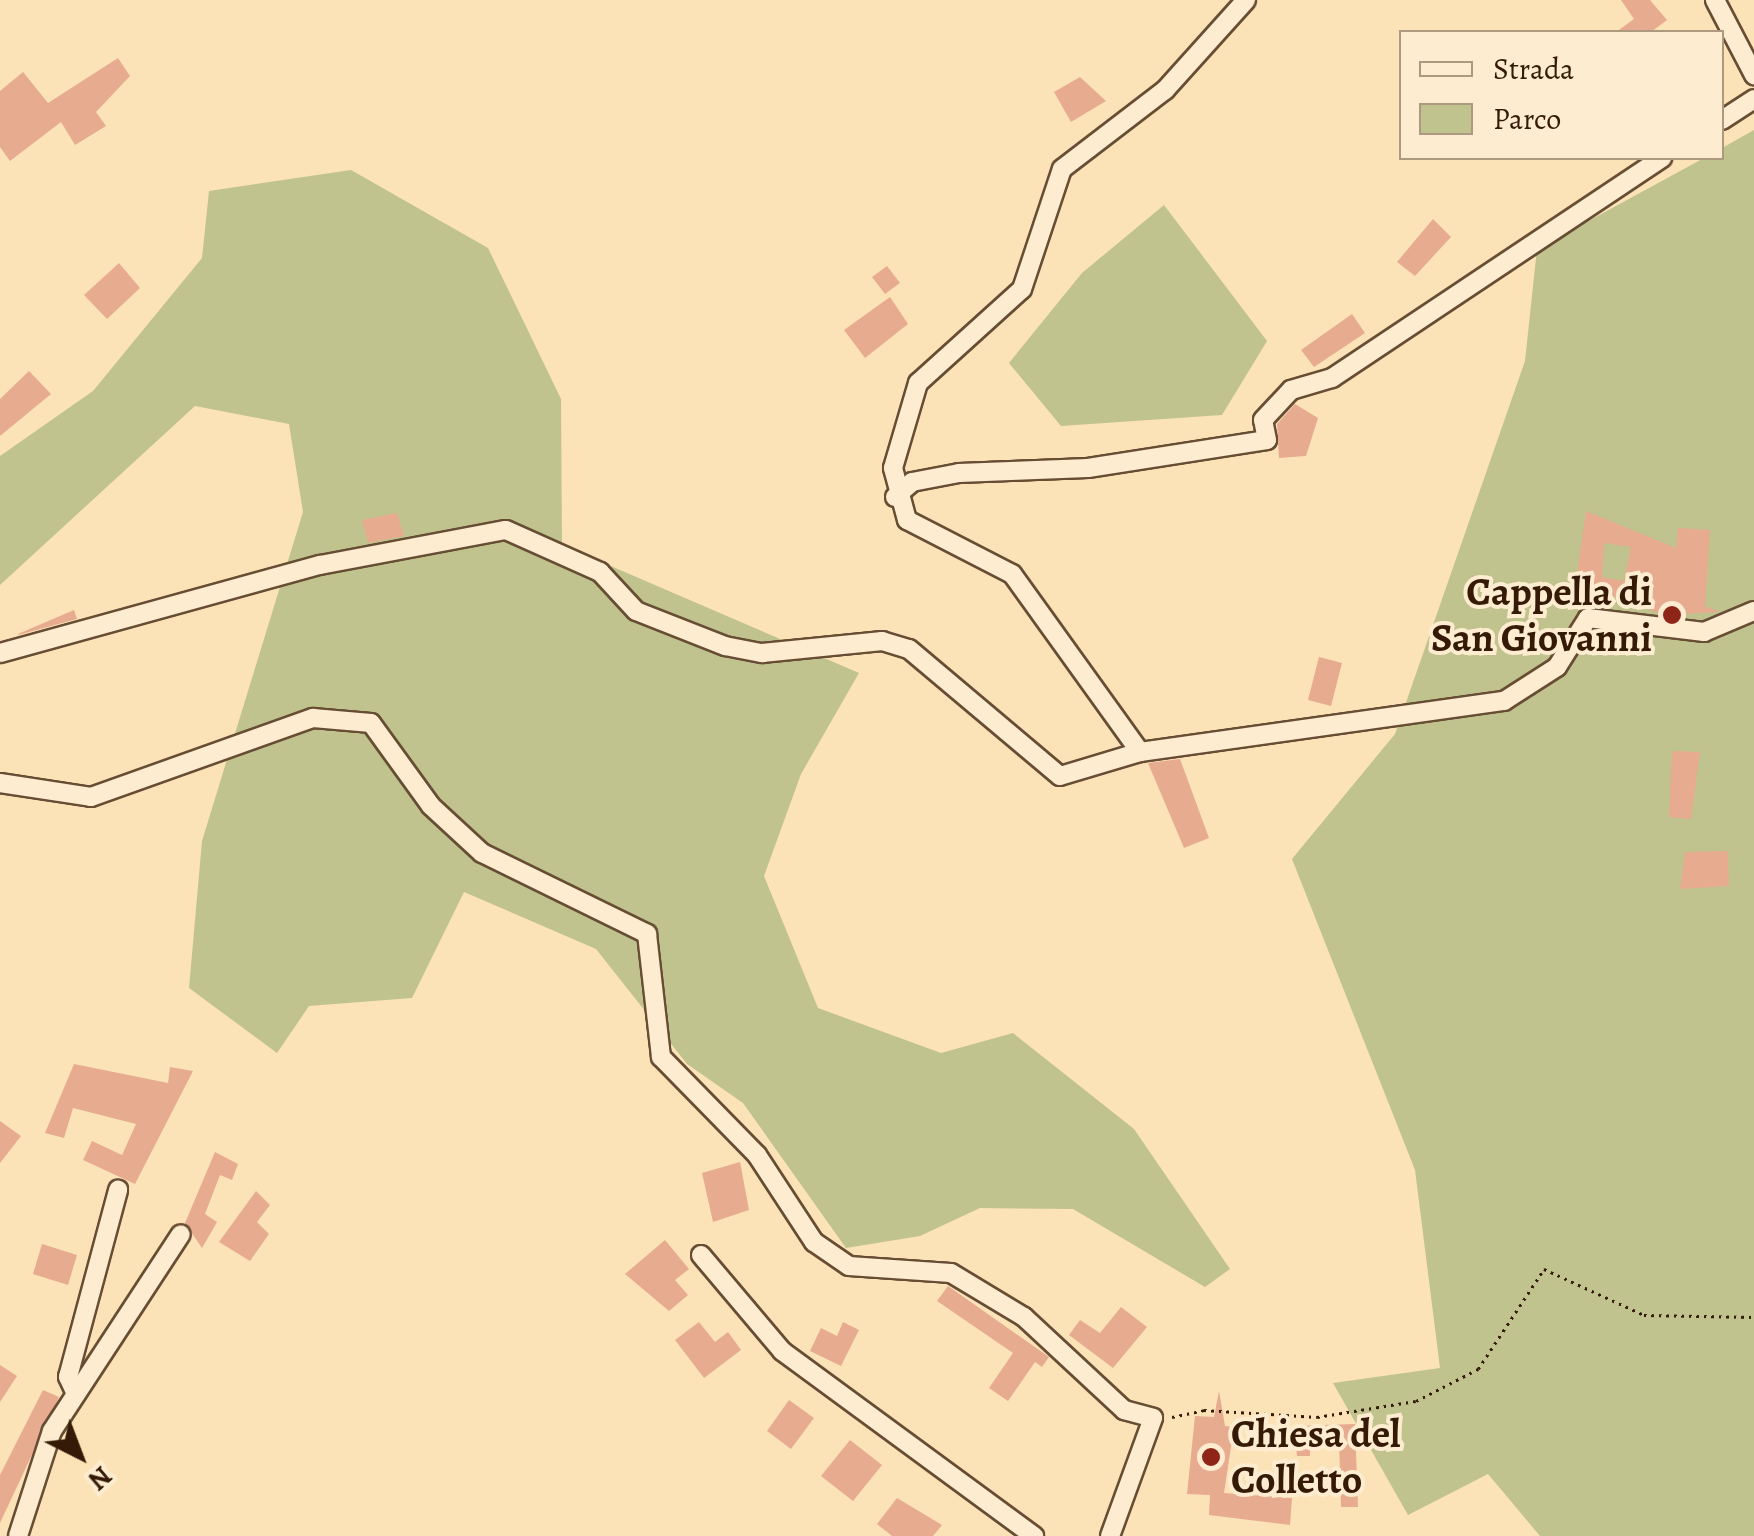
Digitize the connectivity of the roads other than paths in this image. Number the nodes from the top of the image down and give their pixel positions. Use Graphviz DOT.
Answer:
graph roads {
  1 [pos="1246,0"];
  2 [pos="1715,0"];
  3 [pos="1754,75"];
  4 [pos="1754,100"];
  5 [pos="1724,119"];
  6 [pos="1659,160"];
  7 [pos="895,497"];
  8 [pos="1754,611"];
  9 [pos="0,653"];
  10 [pos="1140,752"];
  11 [pos="0,783"];
  12 [pos="118,1190"];
  13 [pos="181,1234"];
  14 [pos="701,1254"];
  15 [pos="76,1394"];
  16 [pos="18,1536"];
  17 [pos="1034,1536"];
  18 [pos="1110,1536"];
  1 -- 7 [label="street"];
  2 -- 3 [label="street"];
  4 -- 5 [label="street"];
  6 -- 7 [label="street"];
  7 -- 10 [label="street"];
  8 -- 10 [label="street"];
  9 -- 10 [label="street"];
  11 -- 18 [label="street"];
  12 -- 15 [label="street"];
  13 -- 15 [label="street"];
  14 -- 17 [label="street"];
  15 -- 16 [label="street"];
}
